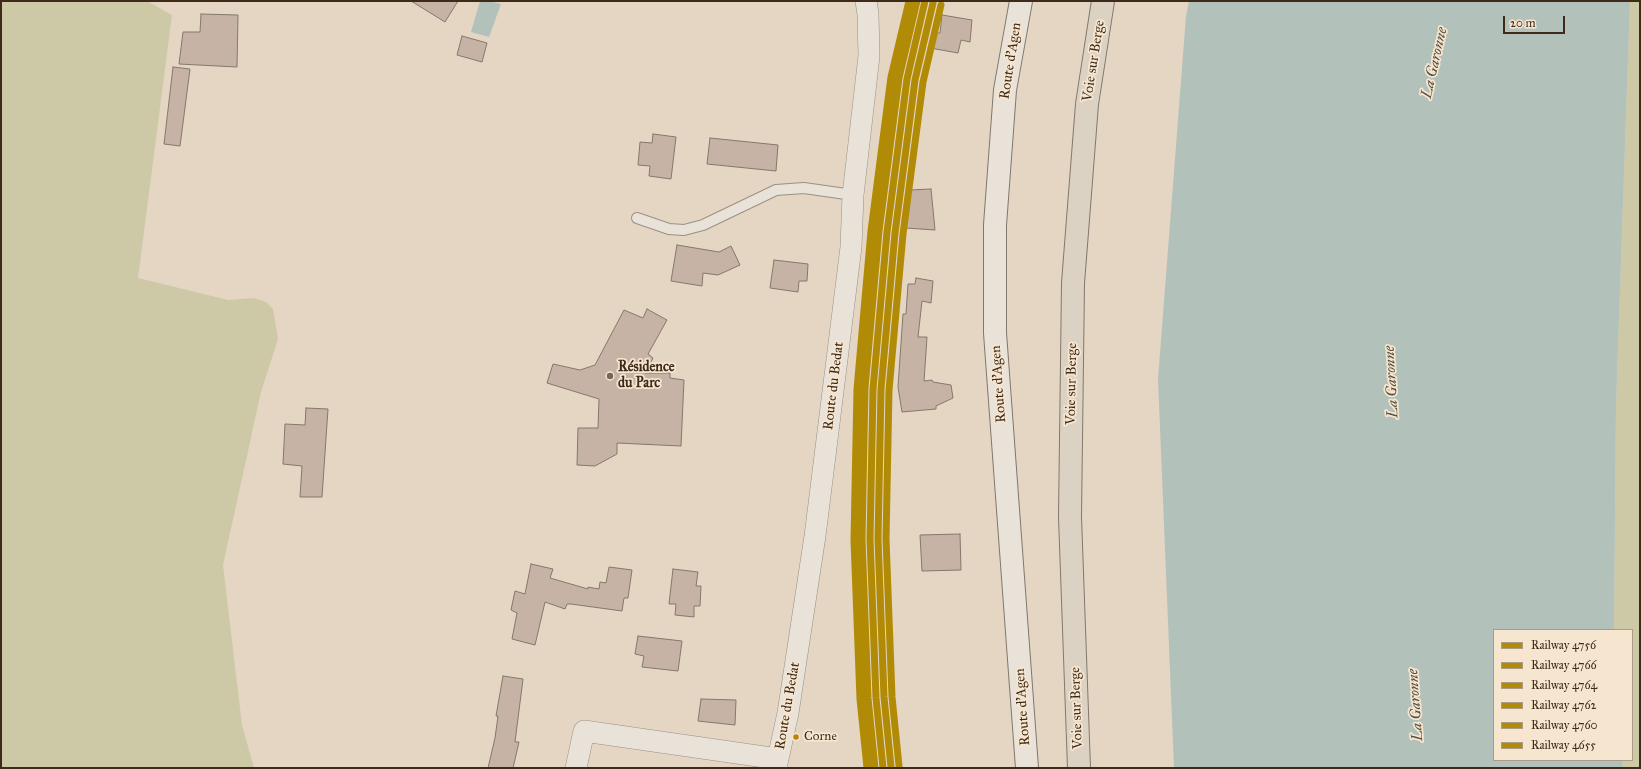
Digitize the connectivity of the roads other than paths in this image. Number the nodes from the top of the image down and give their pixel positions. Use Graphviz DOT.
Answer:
graph roads {
  1 [pos="866,1"];
  2 [pos="1021,1"];
  3 [pos="1103,1"];
  4 [pos="854,195"];
  5 [pos="637,218"];
  6 [pos="777,763"];
  7 [pos="576,768"];
  8 [pos="1027,768"];
  9 [pos="1079,768"];
  1 -- 4 [label="street, Route du Bedat"];
  2 -- 8 [label="main road, Route d'Agen"];
  3 -- 9 [label="main road, Voie sur Berge"];
  4 -- 5 [label="lane"];
  4 -- 6 [label="street, Route du Bedat"];
  6 -- 7 [label="street"];
}
